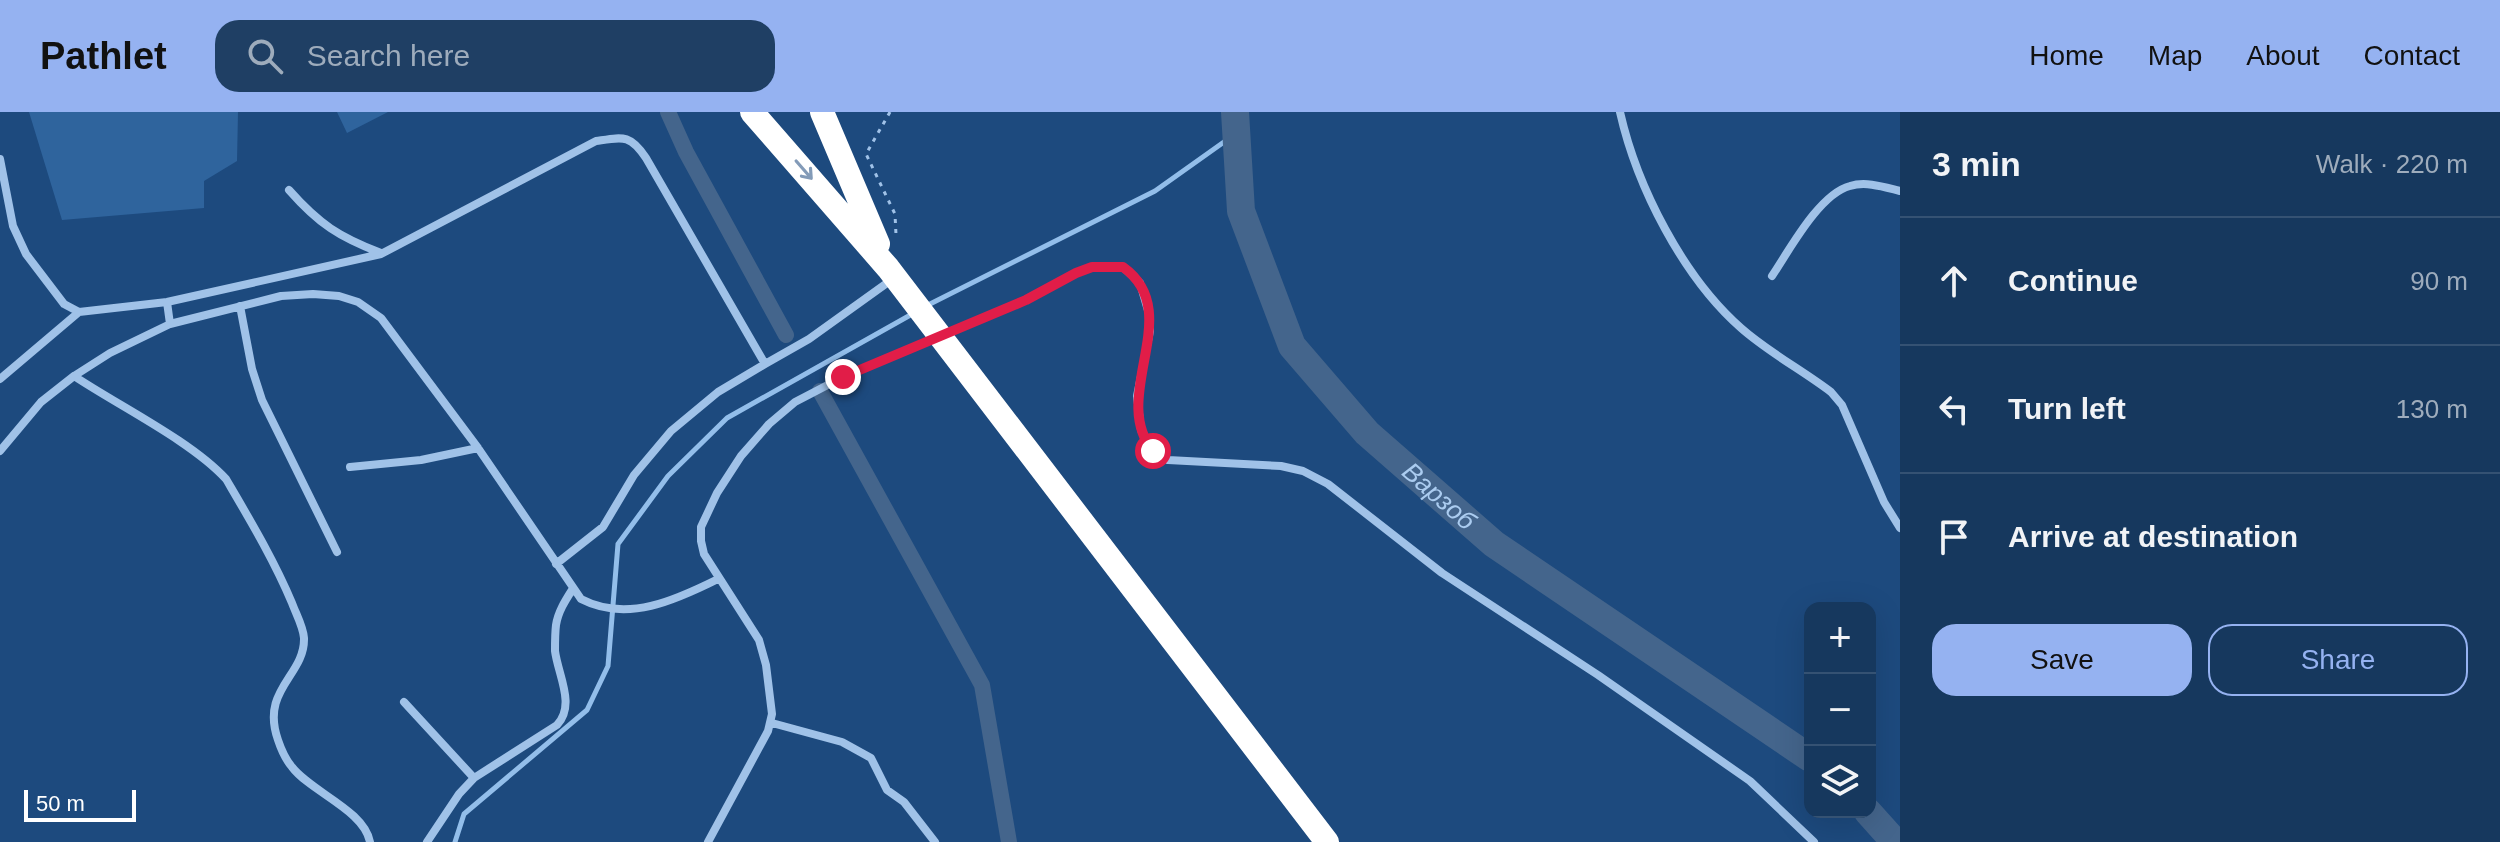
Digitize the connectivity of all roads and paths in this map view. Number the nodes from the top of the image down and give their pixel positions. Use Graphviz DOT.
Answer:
graph roads {
  1 [pos="752,112"];
  2 [pos="822,112"];
  3 [pos="890,112"];
  4 [pos="1620,112"];
  5 [pos="0,159"];
  6 [pos="2,173"];
  7 [pos="289,190"];
  8 [pos="1900,191"];
  9 [pos="896,242"];
  10 [pos="381,254"];
  11 [pos="1772,276"];
  12 [pos="895,278"];
  13 [pos="167,302"];
  14 [pos="240,306"];
  15 [pos="79,312"];
  16 [pos="170,324"];
  17 [pos="936,332"];
  18 [pos="765,364"];
  19 [pos="74,376"];
  20 [pos="0,379"];
  21 [pos="478,448"];
  22 [pos="0,451"];
  23 [pos="350,467"];
  24 [pos="1900,528"];
  25 [pos="337,552"];
  26 [pos="556,564"];
  27 [pos="718,579"];
  28 [pos="572,590"];
  29 [pos="404,702"];
  30 [pos="772,723"];
  31 [pos="474,778"];
  32 [pos="370,842"];
  33 [pos="427,842"];
  34 [pos="708,842"];
  35 [pos="935,842"];
  36 [pos="1327,842"];
  37 [pos="1814,842"];
  1 -- 12 [label="highway, one-way"];
  2 -- 12 [label="highway"];
  3 -- 9 [label="path"];
  4 -- 24 [label="street"];
  5 -- 6 [label="street"];
  6 -- 15 [label="street"];
  7 -- 10 [label="street"];
  8 -- 11 [label="street"];
  10 -- 13 [label="street"];
  10 -- 18 [label="street"];
  12 -- 17 [label="highway"];
  12 -- 18 [label="street"];
  13 -- 15 [label="street"];
  13 -- 16 [label="street"];
  14 -- 16 [label="street"];
  14 -- 21 [label="street"];
  14 -- 25 [label="street"];
  15 -- 20 [label="street"];
  16 -- 19 [label="street"];
  17 -- 27 [label="street"];
  17 -- 36 [label="highway"];
  17 -- 37 [label="street"];
  18 -- 26 [label="street"];
  19 -- 22 [label="street"];
  19 -- 32 [label="street"];
  21 -- 23 [label="street"];
  21 -- 26 [label="street"];
  26 -- 28 [label="street"];
  27 -- 28 [label="street"];
  27 -- 30 [label="street"];
  28 -- 31 [label="street"];
  29 -- 31 [label="street"];
  30 -- 34 [label="street"];
  30 -- 35 [label="street"];
  31 -- 33 [label="street"];
}
